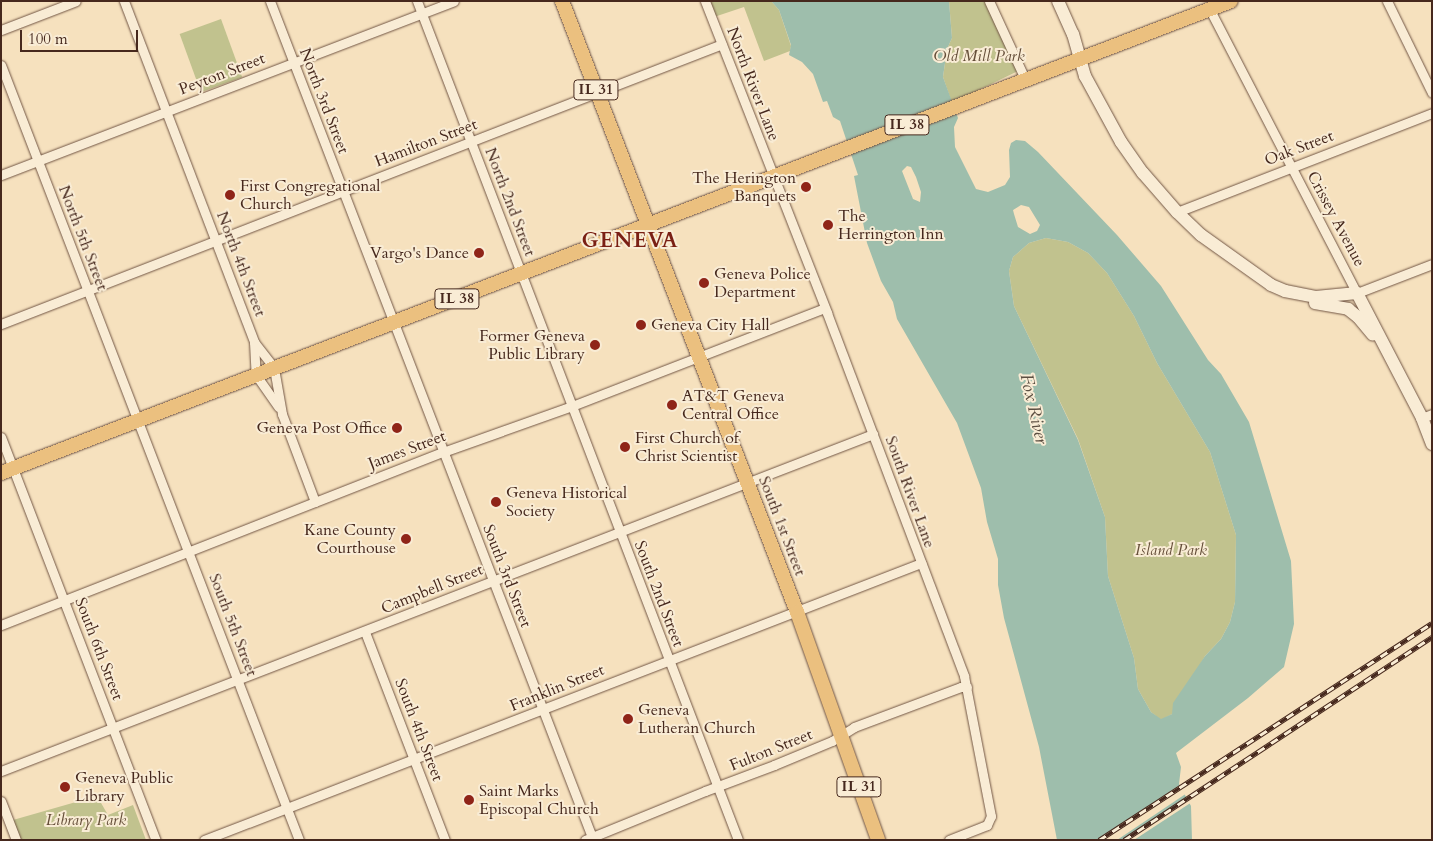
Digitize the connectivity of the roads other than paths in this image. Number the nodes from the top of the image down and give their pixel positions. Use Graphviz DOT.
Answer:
graph roads {
  1 [pos="76,1"];
  2 [pos="124,1"];
  3 [pos="270,1"];
  4 [pos="417,1"];
  5 [pos="454,1"];
  6 [pos="562,1"];
  7 [pos="705,1"];
  8 [pos="989,1"];
  9 [pos="1058,1"];
  10 [pos="1232,1"];
  11 [pos="1387,1"];
  12 [pos="1210,10"];
  13 [pos="422,14"];
  14 [pos="1,30"];
  15 [pos="722,44"];
  16 [pos="1081,58"];
  17 [pos="294,63"];
  18 [pos="1,65"];
  19 [pos="1025,79"];
  20 [pos="597,93"];
  21 [pos="1432,93"];
  22 [pos="166,112"];
  23 [pos="1432,113"];
  24 [pos="471,142"];
  25 [pos="37,162"];
  26 [pos="1290,168"];
  27 [pos="1,176"];
  28 [pos="774,177"];
  29 [pos="343,191"];
  30 [pos="1177,212"];
  31 [pos="648,226"];
  32 [pos="215,241"];
  33 [pos="1432,264"];
  34 [pos="521,274"];
  35 [pos="88,290"];
  36 [pos="1285,291"];
  37 [pos="1357,293"];
  38 [pos="825,308"];
  39 [pos="1,324"];
  40 [pos="392,324"];
  41 [pos="254,342"];
  42 [pos="698,357"];
  43 [pos="274,368"];
  44 [pos="1398,372"];
  45 [pos="256,375"];
  46 [pos="572,406"];
  47 [pos="282,414"];
  48 [pos="1427,416"];
  49 [pos="137,422"];
  50 [pos="873,434"];
  51 [pos="1,437"];
  52 [pos="1432,444"];
  53 [pos="443,452"];
  54 [pos="7,471"];
  55 [pos="747,484"];
  56 [pos="316,502"];
  57 [pos="619,532"];
  58 [pos="189,552"];
  59 [pos="921,563"];
  60 [pos="492,581"];
  61 [pos="64,601"];
  62 [pos="797,612"];
  63 [pos="1,625"];
  64 [pos="366,632"];
  65 [pos="668,660"];
  66 [pos="238,680"];
  67 [pos="967,687"];
  68 [pos="542,708"];
  69 [pos="113,728"];
  70 [pos="841,735"];
  71 [pos="414,759"];
  72 [pos="1,771"];
  73 [pos="718,786"];
  74 [pos="1,801"];
  75 [pos="286,808"];
  76 [pos="590,839"];
  77 [pos="16,840"];
  78 [pos="156,840"];
  79 [pos="204,840"];
  80 [pos="299,840"];
  81 [pos="445,840"];
  82 [pos="738,840"];
  83 [pos="878,840"];
  84 [pos="949,840"];
  1 -- 14 [label="street"];
  2 -- 22 [label="street, North 4th Street"];
  3 -- 17 [label="street, North 3rd Street"];
  4 -- 13 [label="street, North 2nd Street"];
  5 -- 13 [label="street, Peyton Street"];
  6 -- 20 [label="main road, IL 31"];
  7 -- 15 [label="street, North River Lane"];
  8 -- 19 [label="street"];
  9 -- 16 [label="main road"];
  10 -- 12 [label="main road, IL 38"];
  11 -- 21 [label="street"];
  12 -- 16 [label="main road, IL 38"];
  12 -- 26 [label="street, Crissey Avenue"];
  13 -- 17 [label="street, Peyton Street"];
  13 -- 24 [label="street, North 2nd Street"];
  15 -- 20 [label="street, Hamilton Street"];
  15 -- 28 [label="street, North River Lane"];
  16 -- 19 [label="main road, IL 38"];
  16 -- 30 [label="main road"];
  17 -- 22 [label="street, Peyton Street"];
  17 -- 29 [label="street, North 3rd Street"];
  18 -- 25 [label="street, North 5th Street"];
  19 -- 28 [label="main road, IL 38"];
  20 -- 24 [label="street, Hamilton Street"];
  20 -- 31 [label="main road, IL 31"];
  22 -- 25 [label="street, Peyton Street"];
  22 -- 32 [label="street, North 4th Street"];
  23 -- 26 [label="street, Oak Street"];
  24 -- 29 [label="street, Hamilton Street"];
  24 -- 34 [label="street, North 2nd Street"];
  25 -- 27 [label="street, Peyton Street"];
  25 -- 35 [label="street, North 5th Street"];
  26 -- 30 [label="street, Oak Street"];
  26 -- 37 [label="street, Crissey Avenue"];
  28 -- 31 [label="main road, IL 38"];
  28 -- 38 [label="street, South River Lane"];
  29 -- 32 [label="street, Hamilton Street"];
  29 -- 40 [label="street, North 3rd Street"];
  30 -- 36 [label="main road"];
  31 -- 34 [label="main road, IL 38"];
  31 -- 42 [label="main road, South 1st Street / IL 31"];
  32 -- 35 [label="street, Hamilton Street"];
  32 -- 41 [label="street, North 4th Street"];
  33 -- 37 [label="street"];
  34 -- 40 [label="main road, IL 38"];
  34 -- 46 [label="street, South 2nd Street"];
  35 -- 39 [label="street, Hamilton Street"];
  35 -- 49 [label="street, North 5th Street"];
  36 -- 37 [label="main road"];
  36 -- 44 [label="main road"];
  37 -- 44 [label="main road, Crissey Avenue"];
  38 -- 42 [label="street, James Street"];
  38 -- 50 [label="street, South River Lane"];
  40 -- 43 [label="main road, IL 38"];
  40 -- 53 [label="street, South 3rd Street"];
  41 -- 43 [label="street, North 4th Street"];
  41 -- 45 [label="street, North 4th Street"];
  42 -- 46 [label="street, James Street"];
  42 -- 55 [label="main road, South 1st Street / IL 31"];
  43 -- 45 [label="main road, IL 38"];
  43 -- 47 [label="street"];
  44 -- 48 [label="main road, Crissey Avenue"];
  45 -- 47 [label="street"];
  45 -- 49 [label="main road, IL 38"];
  46 -- 53 [label="street, James Street"];
  46 -- 57 [label="street, South 2nd Street"];
  47 -- 56 [label="street"];
  48 -- 52 [label="main road, Crissey Avenue"];
  49 -- 54 [label="main road, IL 38"];
  49 -- 58 [label="street, South 5th Street"];
  50 -- 55 [label="street, Campbell Street"];
  50 -- 59 [label="street, South River Lane"];
  51 -- 54 [label="street, South 6th Street"];
  53 -- 56 [label="street, James Street"];
  53 -- 60 [label="street, South 3rd Street"];
  54 -- 61 [label="street, South 6th Street"];
  55 -- 57 [label="street, Campbell Street"];
  55 -- 62 [label="main road, South 1st Street / IL 31"];
  56 -- 58 [label="street, James Street"];
  57 -- 60 [label="street, Campbell Street"];
  57 -- 65 [label="street, South 2nd Street"];
  58 -- 61 [label="street, James Street"];
  58 -- 66 [label="street, South 5th Street"];
  59 -- 62 [label="street, Franklin Street"];
  59 -- 67 [label="street, South River Lane"];
  60 -- 64 [label="street, Campbell Street"];
  60 -- 68 [label="street, South 3rd Street"];
  61 -- 63 [label="street, James Street"];
  61 -- 69 [label="street, South 6th Street"];
  62 -- 65 [label="street, Franklin Street"];
  62 -- 70 [label="main road, South 1st Street / IL 31"];
  64 -- 66 [label="street, Campbell Street"];
  64 -- 71 [label="street, South 4th Street"];
  65 -- 68 [label="street, Franklin Street"];
  65 -- 73 [label="street, South 2nd Street"];
  66 -- 69 [label="street, Campbell Street"];
  66 -- 75 [label="street, South 5th Street"];
  67 -- 70 [label="street, Fulton Street"];
  67 -- 84 [label="street, South River Lane"];
  68 -- 71 [label="street, Franklin Street"];
  68 -- 76 [label="street, South 3rd Street"];
  69 -- 72 [label="street, Campbell Street"];
  69 -- 78 [label="street, South 6th Street"];
  70 -- 73 [label="street, Fulton Street"];
  70 -- 83 [label="main road, South 1st Street / IL 31"];
  71 -- 75 [label="street, Franklin Street"];
  71 -- 81 [label="street, South 4th Street"];
  73 -- 76 [label="street, Fulton Street"];
  73 -- 82 [label="street, South 2nd Street"];
  74 -- 77 [label="street"];
  75 -- 79 [label="street, Franklin Street"];
  75 -- 80 [label="street, South 5th Street"];
}
